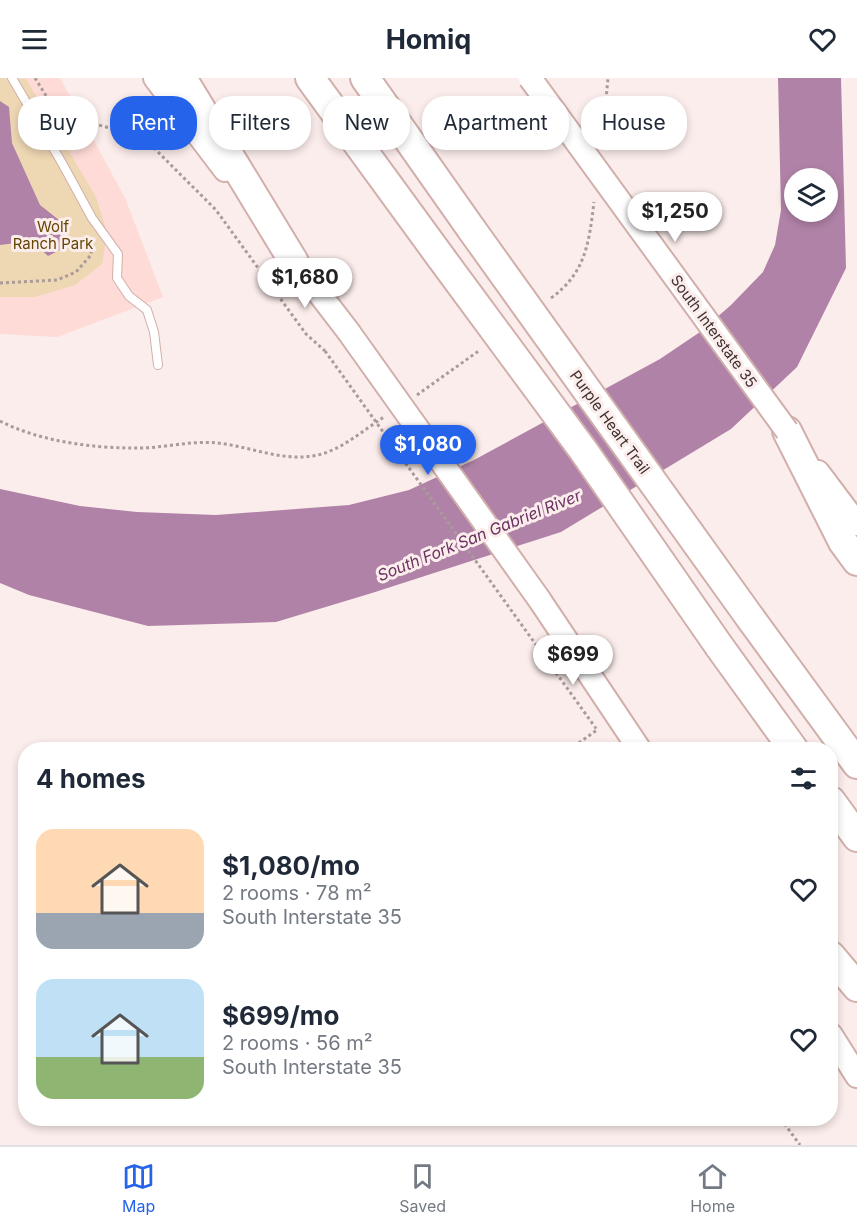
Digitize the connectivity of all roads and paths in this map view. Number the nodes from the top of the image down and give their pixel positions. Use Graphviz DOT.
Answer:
graph roads {
  1 [pos="12,78"];
  2 [pos="35,78"];
  3 [pos="155,78"];
  4 [pos="182,78"];
  5 [pos="310,78"];
  6 [pos="365,78"];
  7 [pos="530,78"];
  8 [pos="92,218"];
  9 [pos="294,262"];
  10 [pos="0,283"];
  11 [pos="158,365"];
  12 [pos="0,421"];
  13 [pos="787,431"];
  14 [pos="352,437"];
  15 [pos="857,524"];
  16 [pos="857,561"];
  17 [pos="580,742"];
  18 [pos="635,742"];
  19 [pos="788,742"];
  20 [pos="857,764"];
  21 [pos="838,811"];
  22 [pos="857,837"];
  23 [pos="838,964"];
  24 [pos="857,987"];
  25 [pos="838,1046"];
  26 [pos="857,1076"];
  27 [pos="786,1126"];
  28 [pos="800,1145"];
  1 -- 8 [label="lane"];
  2 -- 17 [label="path, bridge"];
  3 -- 9 [label="main road"];
  4 -- 9 [label="highway"];
  5 -- 19 [label="highway, bridge"];
  6 -- 20 [label="highway, Purple Heart Trail, bridge"];
  7 -- 13 [label="main road, South Interstate 35, bridge"];
  8 -- 10 [label="path"];
  8 -- 11 [label="lane"];
  9 -- 18 [label="main road, bridge"];
  12 -- 14 [label="path"];
  13 -- 15 [label="main road, South Interstate 35"];
  13 -- 16 [label="highway"];
  21 -- 22 [label="highway"];
  23 -- 24 [label="highway"];
  25 -- 26 [label="main road"];
  27 -- 28 [label="path"];
}
